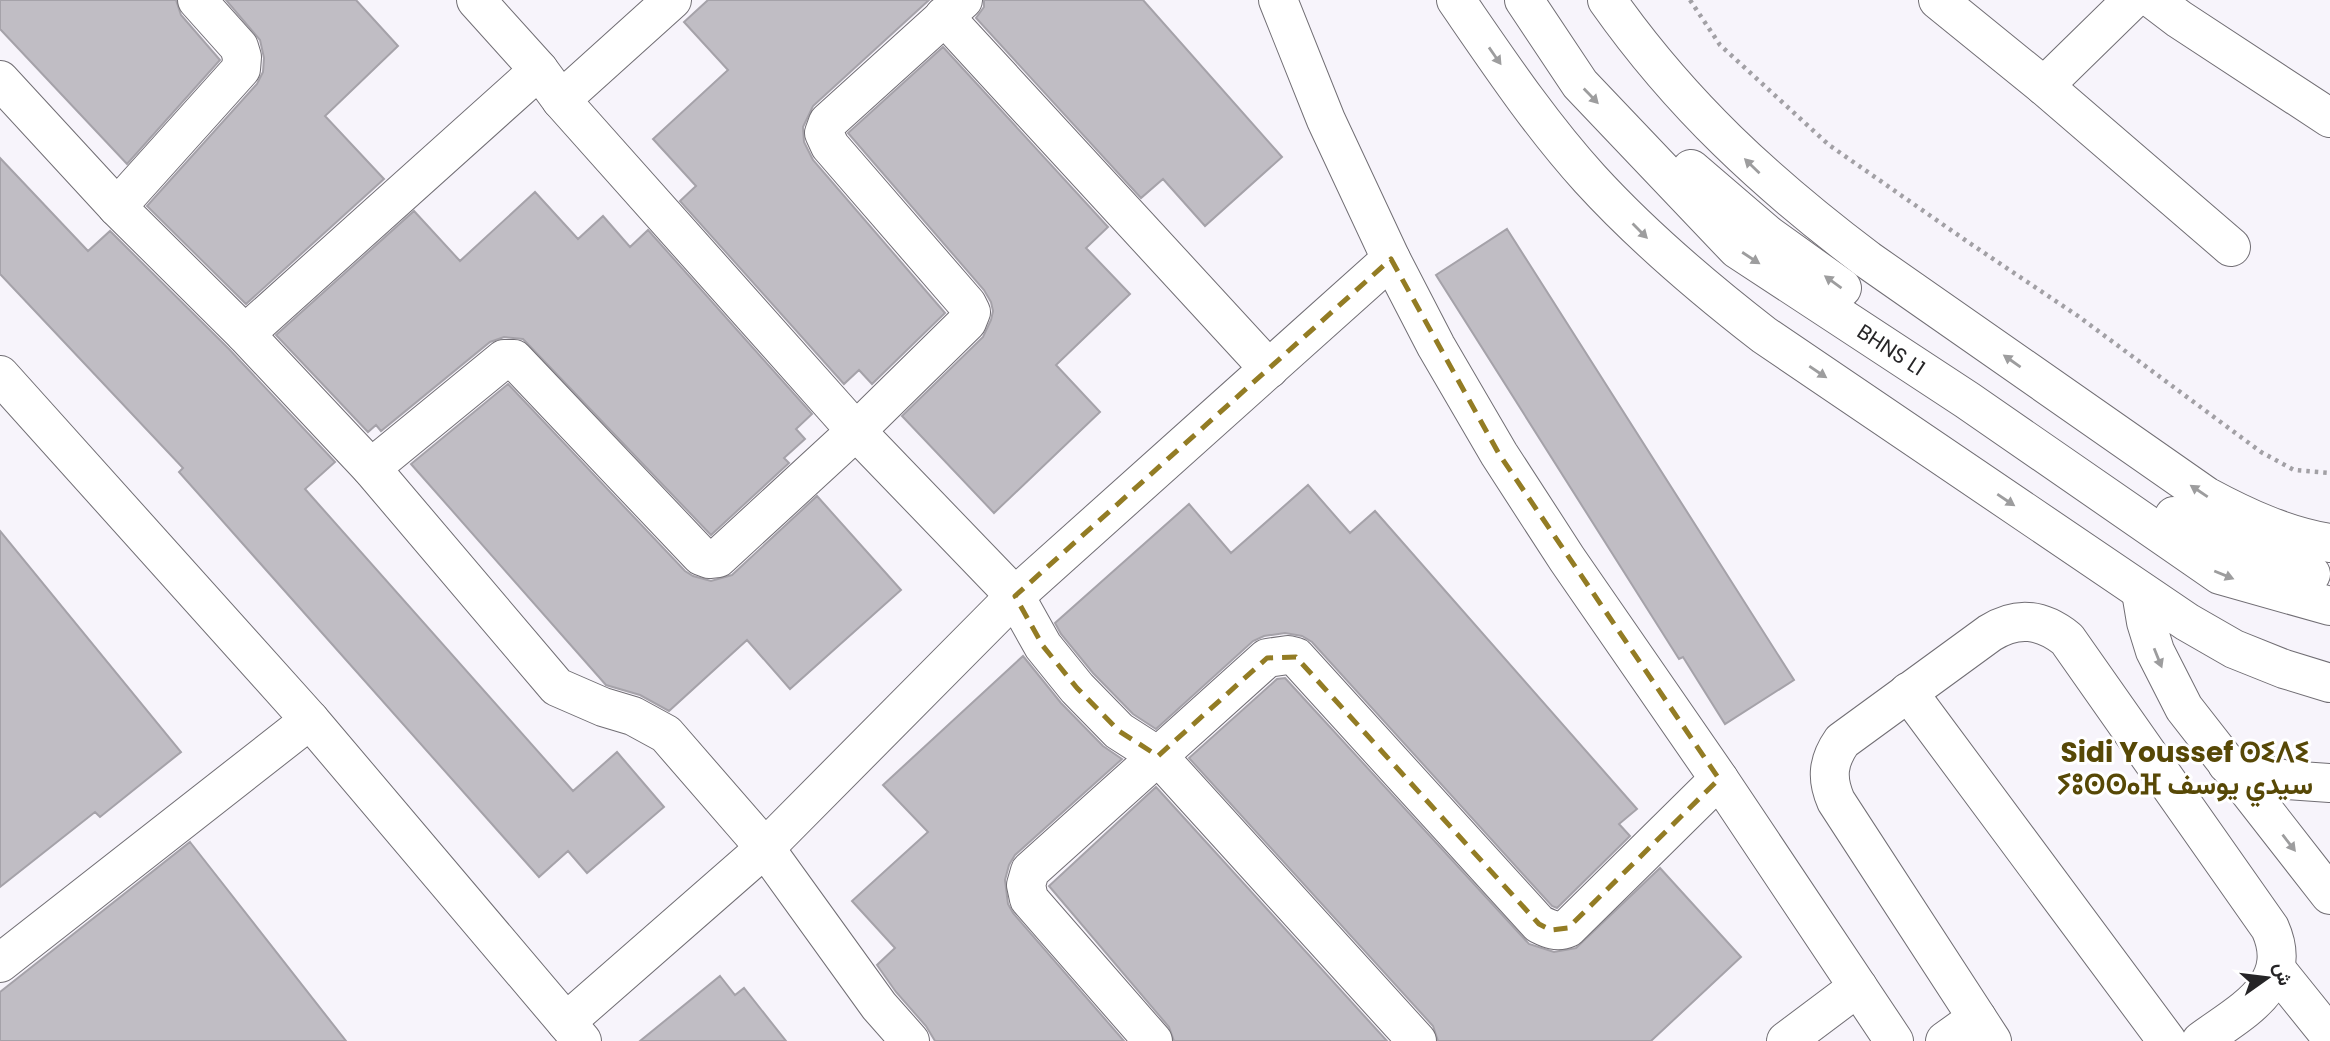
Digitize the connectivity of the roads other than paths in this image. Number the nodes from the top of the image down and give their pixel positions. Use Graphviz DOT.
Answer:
graph roads {
  1 [pos="197,0"];
  2 [pos="476,0"];
  3 [pos="672,0"];
  4 [pos="1456,0"];
  5 [pos="1524,0"];
  6 [pos="1553,0"];
  7 [pos="1606,0"];
  8 [pos="1938,0"];
  9 [pos="2132,0"];
  10 [pos="2154,0"];
  11 [pos="1280,1"];
  12 [pos="954,8"];
  13 [pos="0,80"];
  14 [pos="550,85"];
  15 [pos="2044,86"];
  16 [pos="2330,118"];
  17 [pos="117,207"];
  18 [pos="2231,247"];
  19 [pos="1391,259"];
  20 [pos="245,334"];
  21 [pos="1269,369"];
  22 [pos="0,375"];
  23 [pos="856,431"];
  24 [pos="371,468"];
  25 [pos="2330,543"];
  26 [pos="2330,579"];
  27 [pos="2141,592"];
  28 [pos="1015,596"];
  29 [pos="2330,606"];
  30 [pos="2330,683"];
  31 [pos="1908,692"];
  32 [pos="310,720"];
  33 [pos="1157,756"];
  34 [pos="2227,764"];
  35 [pos="1719,779"];
  36 [pos="2330,783"];
  37 [pos="765,848"];
  38 [pos="2330,895"];
  39 [pos="0,963"];
  40 [pos="2276,969"];
  41 [pos="1858,987"];
  42 [pos="1984,1030"];
  43 [pos="574,1032"];
  44 [pos="2330,1036"];
  45 [pos="910,1041"];
  46 [pos="1153,1041"];
  47 [pos="1417,1041"];
  48 [pos="1786,1041"];
  49 [pos="1894,1041"];
  50 [pos="1945,1041"];
  51 [pos="2168,1041"];
  52 [pos="2201,1041"];
  1 -- 17 [label="street"];
  2 -- 14 [label="street"];
  3 -- 14 [label="street"];
  4 -- 27 [label="street, one-way"];
  5 -- 29 [label="street, BHNS L1, one-way"];
  26 -- 6 [label="street, BHNS L1, one-way"];
  25 -- 7 [label="street, one-way"];
  8 -- 15 [label="street"];
  9 -- 15 [label="street"];
  10 -- 16 [label="street"];
  11 -- 19 [label="street"];
  12 -- 21 [label="street"];
  12 -- 23 [label="street"];
  13 -- 17 [label="street"];
  14 -- 20 [label="street"];
  14 -- 23 [label="street"];
  15 -- 18 [label="street"];
  17 -- 20 [label="street"];
  19 -- 21 [label="street"];
  19 -- 35 [label="street"];
  20 -- 24 [label="street"];
  21 -- 28 [label="street"];
  22 -- 32 [label="street"];
  23 -- 24 [label="street"];
  23 -- 28 [label="street"];
  24 -- 37 [label="street"];
  27 -- 30 [label="street"];
  27 -- 34 [label="street, one-way"];
  28 -- 33 [label="street"];
  28 -- 37 [label="street"];
  31 -- 40 [label="street"];
  31 -- 42 [label="street"];
  31 -- 51 [label="street"];
  32 -- 39 [label="street"];
  32 -- 43 [label="street"];
  33 -- 35 [label="street"];
  33 -- 46 [label="street"];
  33 -- 47 [label="street"];
  34 -- 36 [label="street"];
  34 -- 38 [label="street, one-way"];
  35 -- 41 [label="street"];
  37 -- 43 [label="street"];
  37 -- 45 [label="street"];
  40 -- 44 [label="street"];
  40 -- 52 [label="street"];
  41 -- 48 [label="street"];
  41 -- 49 [label="street"];
  42 -- 50 [label="street"];
}
